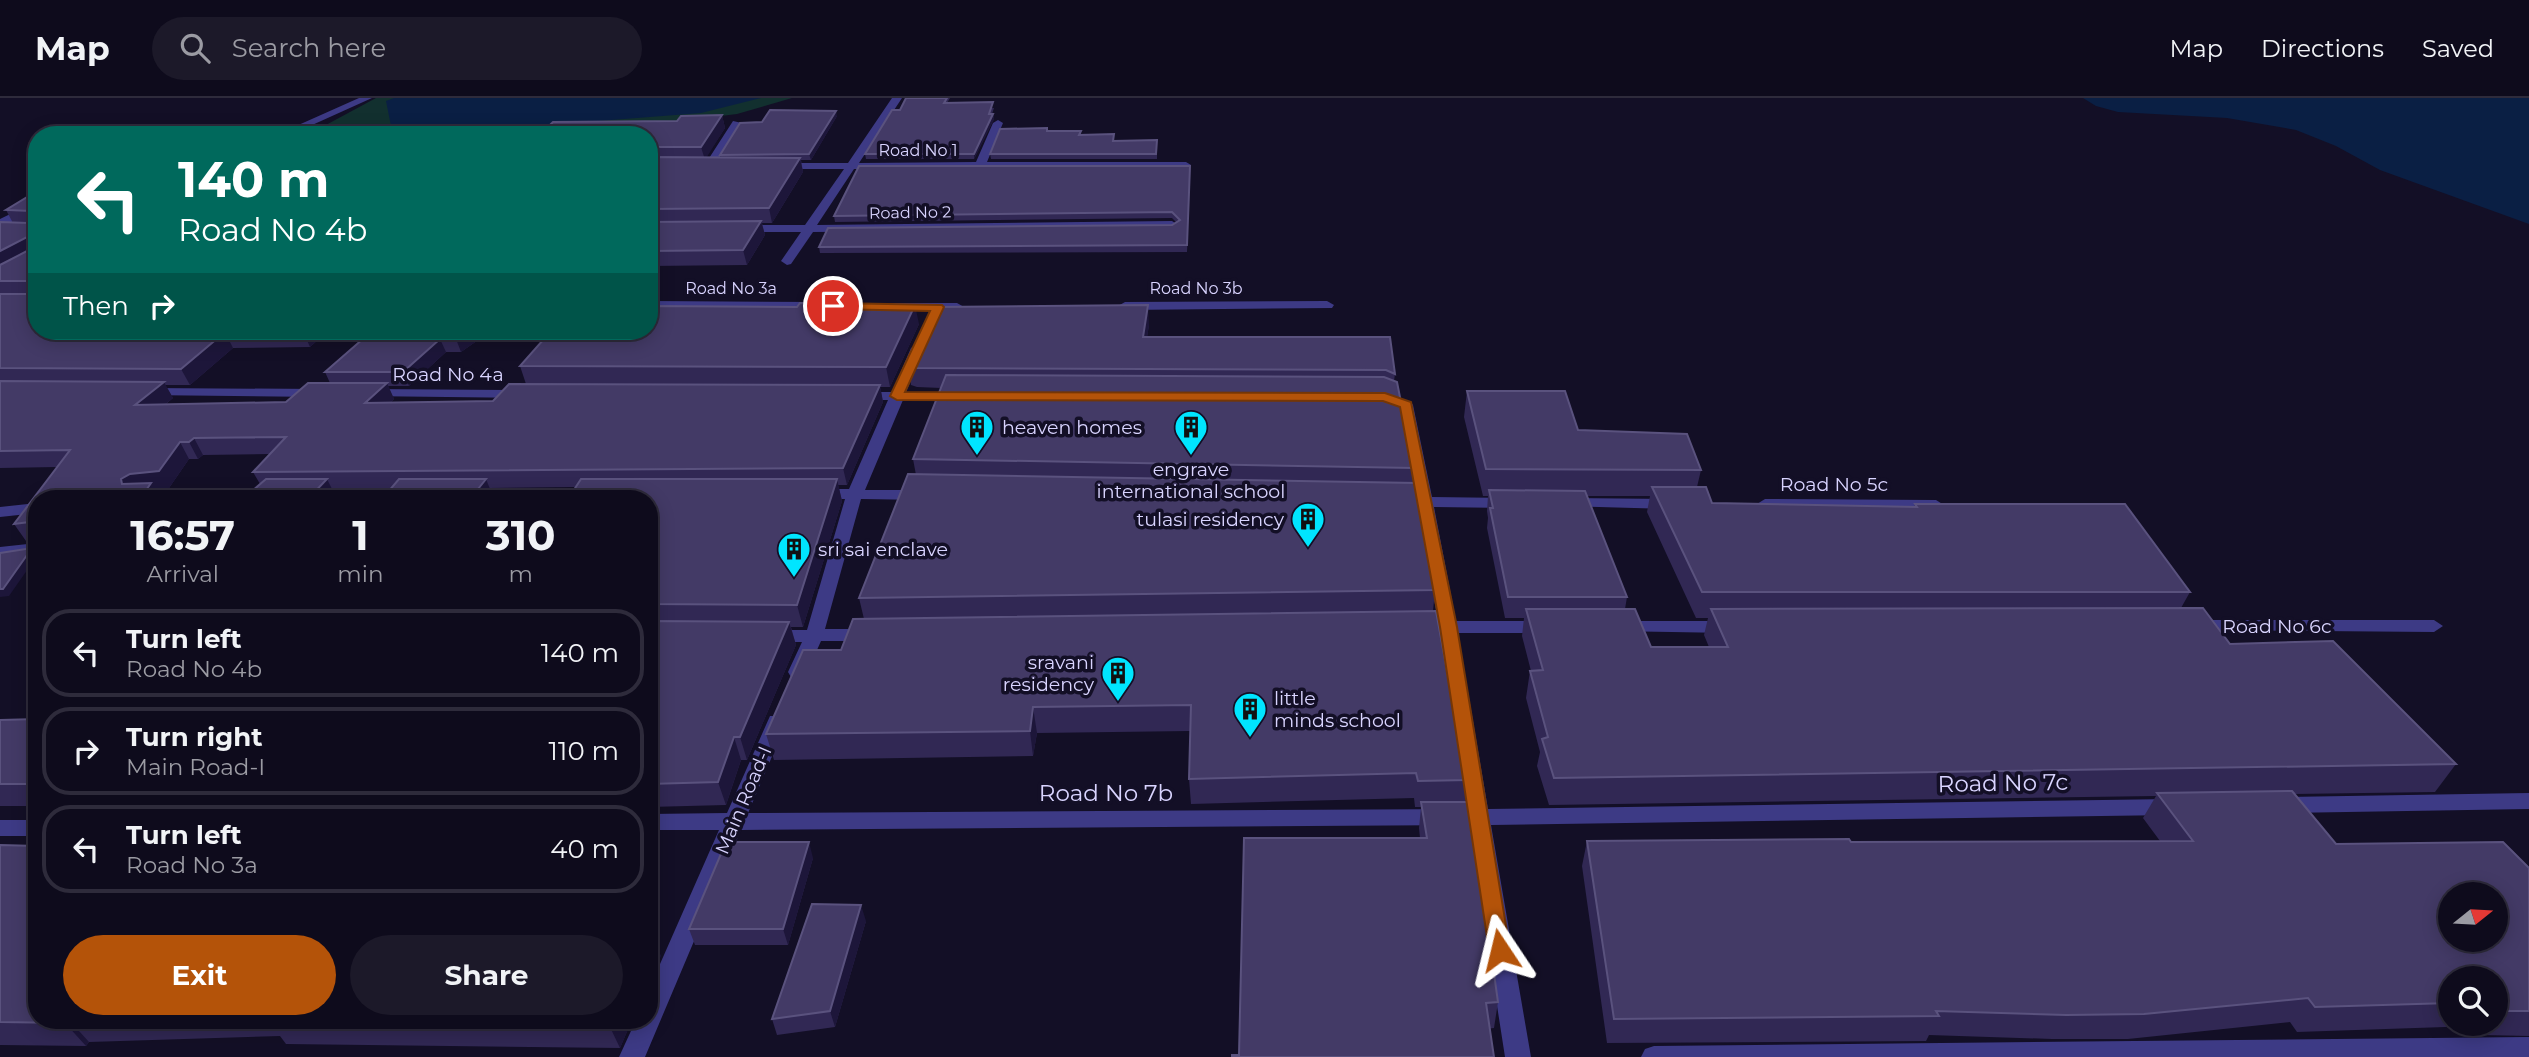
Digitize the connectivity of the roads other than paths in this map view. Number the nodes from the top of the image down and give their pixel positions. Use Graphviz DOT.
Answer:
graph roads {
  1 [pos="367,98"];
  2 [pos="897,98"];
  3 [pos="737,123"];
  4 [pos="998,123"];
  5 [pos="302,126"];
  6 [pos="980,165"];
  7 [pos="1186,165"];
  8 [pos="722,166"];
  9 [pos="761,166"];
  10 [pos="852,166"];
  11 [pos="28,209"];
  12 [pos="0,224"];
  13 [pos="1172,225"];
  14 [pos="809,228"];
  15 [pos="729,229"];
  16 [pos="787,261"];
  17 [pos="658,305"];
  18 [pos="1327,305"];
  19 [pos="1116,306"];
  20 [pos="842,307"];
  21 [pos="883,307"];
  22 [pos="938,307"];
  23 [pos="965,307"];
  24 [pos="132,392"];
  25 [pos="535,394"];
  26 [pos="841,396"];
  27 [pos="897,396"];
  28 [pos="979,396"];
  29 [pos="1371,397"];
  30 [pos="799,494"];
  31 [pos="855,494"];
  32 [pos="938,495"];
  33 [pos="1395,502"];
  34 [pos="1423,503"];
  35 [pos="1520,503"];
  36 [pos="1548,503"];
  37 [pos="1687,504"];
  38 [pos="1743,504"];
  39 [pos="1951,505"];
  40 [pos="28,509"];
  41 [pos="0,512"];
  42 [pos="28,549"];
  43 [pos="0,552"];
  44 [pos="2170,626"];
  45 [pos="2434,626"];
  46 [pos="1421,627"];
  47 [pos="1448,627"];
  48 [pos="1559,627"];
  49 [pos="1601,627"];
  50 [pos="1754,627"];
  51 [pos="759,635"];
  52 [pos="883,635"];
  53 [pos="814,636"];
  54 [pos="793,685"];
  55 [pos="782,710"];
  56 [pos="2529,801"];
  57 [pos="2266,805"];
  58 [pos="2197,806"];
  59 [pos="1477,817"];
  60 [pos="734,821"];
  61 [pos="658,822"];
  62 [pos="0,828"];
  63 [pos="28,828"];
  64 [pos="658,998"];
  65 [pos="645,1029"];
  66 [pos="2529,1048"];
  67 [pos="632,1057"];
  68 [pos="1518,1057"];
  69 [pos="1654,1057"];
  1 -- 5 [label="street"];
  2 -- 10 [label="street"];
  3 -- 8 [label="street"];
  4 -- 6 [label="street"];
  6 -- 7 [label="street, Road No 1"];
  6 -- 10 [label="street, Road No 1"];
  9 -- 10 [label="street, Road No 1"];
  10 -- 14 [label="street"];
  11 -- 12 [label="street"];
  13 -- 14 [label="street, Road No 2"];
  14 -- 15 [label="street, Road No 2"];
  14 -- 16 [label="street"];
  17 -- 20 [label="street, Road No 3a"];
  18 -- 19 [label="street, Road No 3b"];
  21 -- 22 [label="street"];
  22 -- 23 [label="street"];
  22 -- 27 [label="street"];
  24 -- 25 [label="street, Road No 4a"];
  26 -- 27 [label="street"];
  27 -- 28 [label="street"];
  27 -- 31 [label="street"];
  29 -- 34 [label="street"];
  30 -- 31 [label="street"];
  31 -- 32 [label="street"];
  31 -- 53 [label="street"];
  33 -- 34 [label="street"];
  34 -- 35 [label="street"];
  34 -- 47 [label="street"];
  36 -- 37 [label="street"];
  38 -- 39 [label="street, Road No 5c"];
  40 -- 41 [label="street"];
  42 -- 43 [label="street"];
  44 -- 45 [label="street, Road No 6c"];
  46 -- 47 [label="street"];
  47 -- 48 [label="street"];
  47 -- 59 [label="street"];
  49 -- 50 [label="street"];
  51 -- 53 [label="street"];
  52 -- 53 [label="street"];
  53 -- 54 [label="street"];
  55 -- 60 [label="street, Main Road-I"];
  56 -- 57 [label="street"];
  58 -- 59 [label="street, Road No 7c"];
  59 -- 60 [label="street, Road No 7b"];
  59 -- 68 [label="street"];
  60 -- 61 [label="street, Road No 7b"];
  60 -- 64 [label="street, Main Road-I"];
  62 -- 63 [label="street"];
  65 -- 67 [label="street, Main Road-I"];
  66 -- 69 [label="street"];
}
